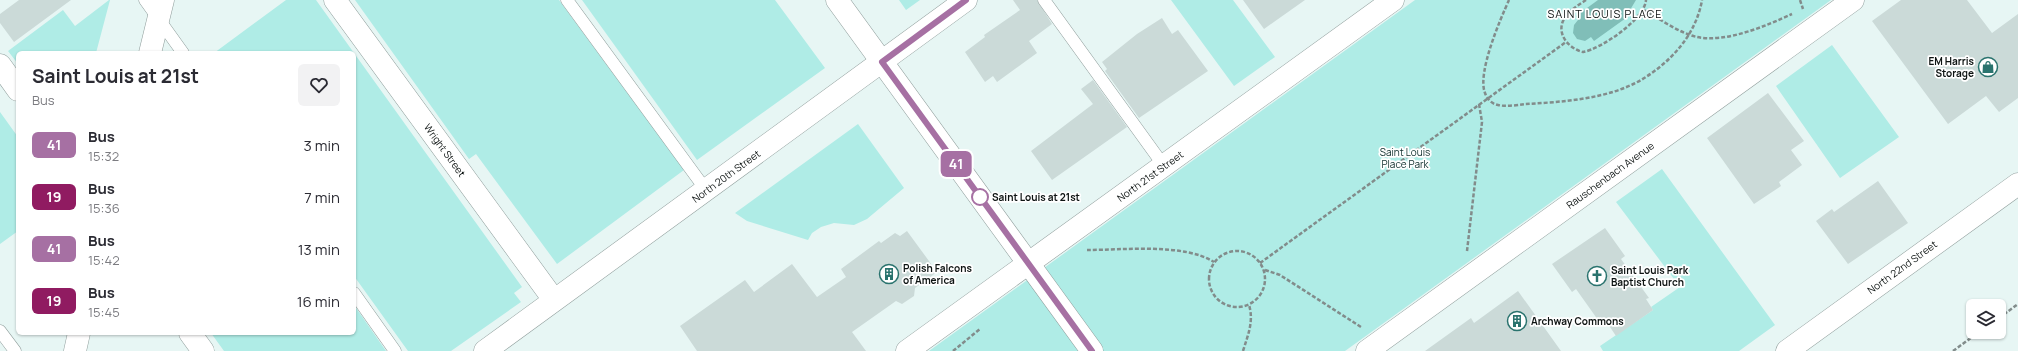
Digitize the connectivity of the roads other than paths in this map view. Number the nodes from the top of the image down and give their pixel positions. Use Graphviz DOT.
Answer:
graph roads {
  1 [pos="145,0"];
  2 [pos="335,0"];
  3 [pos="568,0"];
  4 [pos="837,0"];
  5 [pos="966,0"];
  6 [pos="1044,0"];
  7 [pos="1393,0"];
  8 [pos="1853,0"];
  9 [pos="161,10"];
  10 [pos="151,51"];
  11 [pos="182,51"];
  12 [pos="882,62"];
  13 [pos="0,65"];
  14 [pos="16,87"];
  15 [pos="1164,166"];
  16 [pos="2018,184"];
  17 [pos="706,190"];
  18 [pos="1028,263"];
  19 [pos="356,296"];
  20 [pos="554,300"];
  21 [pos="0,331"];
  22 [pos="79,335"];
  23 [pos="191,335"];
  24 [pos="15,351"];
  25 [pos="75,351"];
  26 [pos="203,351"];
  27 [pos="395,351"];
  28 [pos="484,351"];
  29 [pos="907,351"];
  30 [pos="1092,351"];
  31 [pos="1367,351"];
  32 [pos="1786,351"];
  1 -- 9 [label="lane"];
  2 -- 20 [label="street, Wright Street"];
  3 -- 17 [label="lane"];
  4 -- 12 [label="street"];
  5 -- 12 [label="street, North 20th Street"];
  6 -- 15 [label="lane"];
  7 -- 15 [label="street, North 21st Street"];
  8 -- 31 [label="street, Rauschenbach Avenue"];
  9 -- 10 [label="street"];
  9 -- 11 [label="lane"];
  12 -- 17 [label="street, North 20th Street"];
  12 -- 18 [label="street"];
  13 -- 14 [label="street"];
  15 -- 18 [label="street, North 21st Street"];
  16 -- 32 [label="street, North 22nd Street"];
  17 -- 20 [label="street, North 20th Street"];
  18 -- 29 [label="street, North 21st Street"];
  18 -- 30 [label="street"];
  19 -- 27 [label="lane"];
  20 -- 28 [label="street, North 20th Street"];
  21 -- 24 [label="lane"];
  22 -- 25 [label="street"];
  23 -- 26 [label="street"];
}
